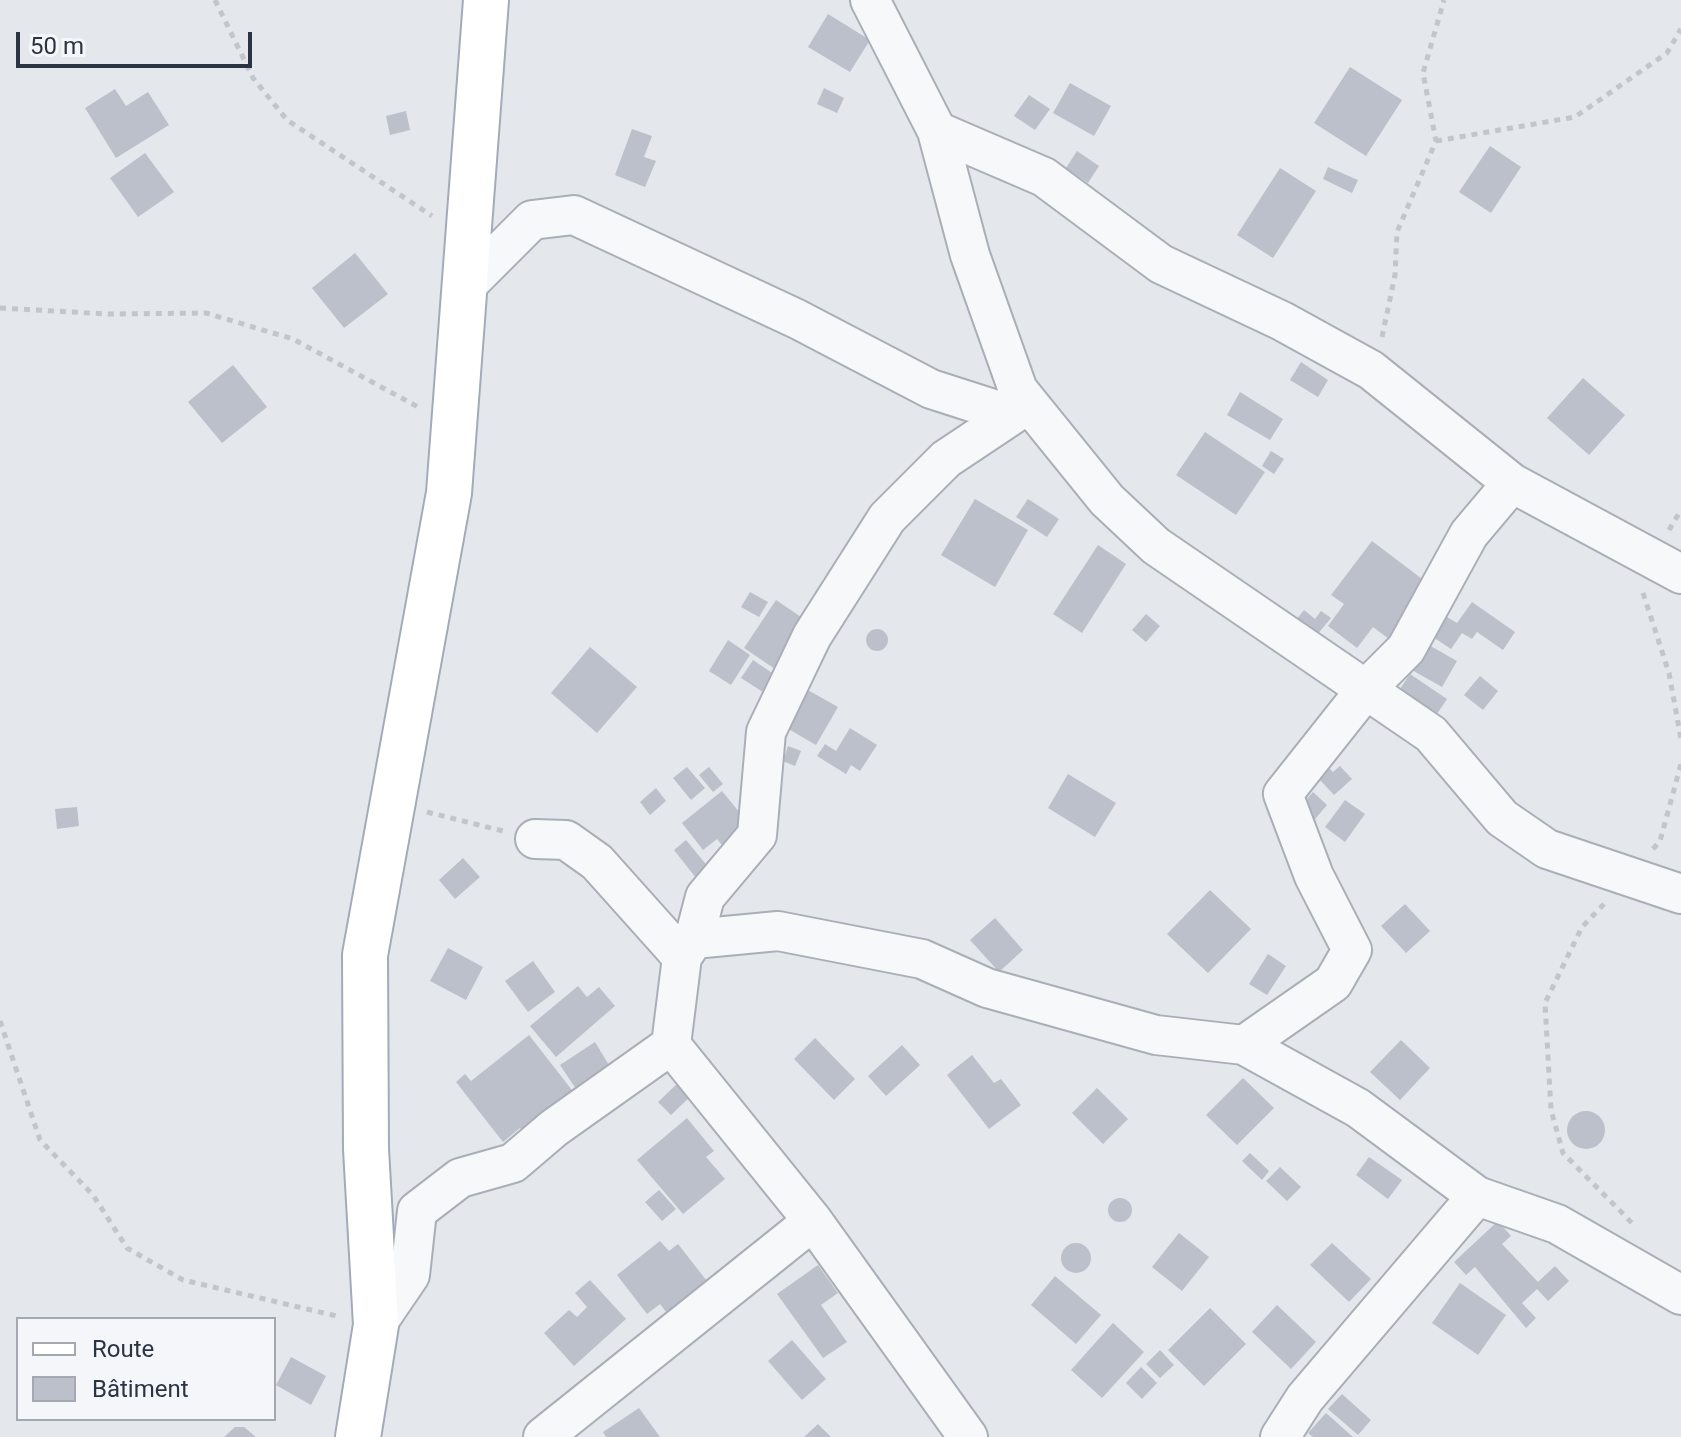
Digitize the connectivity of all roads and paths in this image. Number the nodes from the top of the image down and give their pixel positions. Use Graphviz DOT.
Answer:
graph roads {
  1 [pos="215,0"];
  2 [pos="486,0"];
  3 [pos="1444,0"];
  4 [pos="868,1"];
  5 [pos="1681,29"];
  6 [pos="937,131"];
  7 [pos="1436,141"];
  8 [pos="468,239"];
  9 [pos="465,287"];
  10 [pos="0,308"];
  11 [pos="1381,346"];
  12 [pos="1015,402"];
  13 [pos="454,426"];
  14 [pos="1512,483"];
  15 [pos="1628,546"];
  16 [pos="1681,574"];
  17 [pos="1367,688"];
  18 [pos="1681,739"];
  19 [pos="1681,764"];
  20 [pos="390,803"];
  21 [pos="535,839"];
  22 [pos="1632,876"];
  23 [pos="1681,894"];
  24 [pos="688,948"];
  25 [pos="0,1021"];
  26 [pos="671,1045"];
  27 [pos="1244,1045"];
  28 [pos="1477,1196"];
  29 [pos="813,1221"];
  30 [pos="1638,1230"];
  31 [pos="1681,1295"];
  32 [pos="376,1325"];
  33 [pos="358,1437"];
  34 [pos="543,1437"];
  35 [pos="968,1437"];
  36 [pos="1280,1437"];
  1 -- 8 [label="path"];
  2 -- 8 [label="main road"];
  3 -- 7 [label="path"];
  4 -- 6 [label="street"];
  5 -- 7 [label="path"];
  6 -- 12 [label="street"];
  6 -- 14 [label="street"];
  7 -- 11 [label="path"];
  8 -- 9 [label="main road"];
  9 -- 12 [label="street"];
  9 -- 13 [label="main road"];
  10 -- 13 [label="path"];
  12 -- 17 [label="street"];
  12 -- 24 [label="street"];
  13 -- 20 [label="main road"];
  14 -- 15 [label="street"];
  14 -- 17 [label="street"];
  15 -- 16 [label="street"];
  15 -- 18 [label="path"];
  17 -- 22 [label="street"];
  17 -- 27 [label="street"];
  19 -- 22 [label="path"];
  20 -- 21 [label="path"];
  20 -- 32 [label="main road"];
  21 -- 24 [label="street"];
  22 -- 23 [label="street"];
  22 -- 30 [label="path"];
  24 -- 26 [label="street"];
  24 -- 27 [label="street"];
  25 -- 32 [label="path"];
  26 -- 29 [label="street"];
  26 -- 32 [label="street"];
  27 -- 28 [label="street"];
  28 -- 31 [label="street"];
  28 -- 36 [label="street"];
  29 -- 34 [label="street"];
  29 -- 35 [label="street"];
  32 -- 33 [label="main road"];
}
